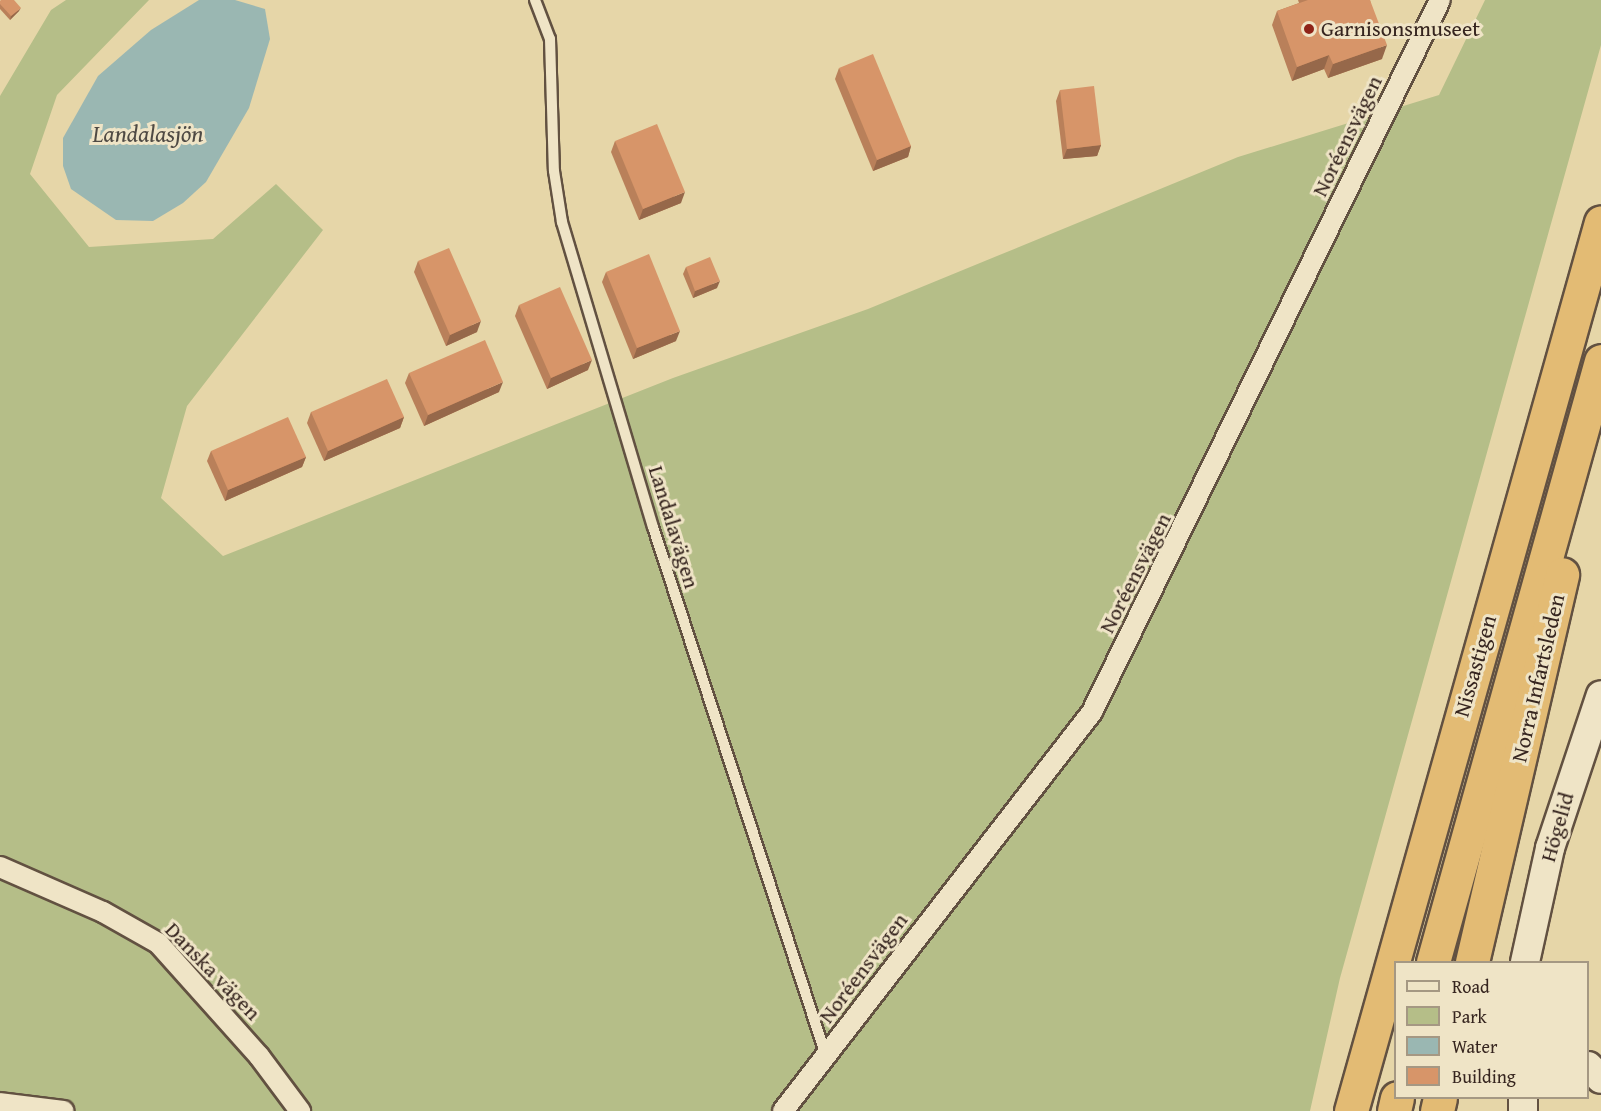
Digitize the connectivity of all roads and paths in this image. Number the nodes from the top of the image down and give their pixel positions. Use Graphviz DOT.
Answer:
graph roads {
  1 [pos="535,0"];
  2 [pos="1440,0"];
  3 [pos="1601,222"];
  4 [pos="1601,361"];
  5 [pos="1592,392"];
  6 [pos="1601,695"];
  7 [pos="0,867"];
  8 [pos="1434,961"];
  9 [pos="1472,961"];
  10 [pos="1524,961"];
  11 [pos="826,1056"];
  12 [pos="0,1103"];
  13 [pos="64,1111"];
  14 [pos="300,1111"];
  15 [pos="783,1111"];
  16 [pos="1351,1111"];
  1 -- 11 [label="lane, Landalavägen"];
  2 -- 11 [label="street, Noréensvägen"];
  3 -- 16 [label="highway, Nissastigen"];
  4 -- 5 [label="highway"];
  5 -- 8 [label="highway"];
  5 -- 9 [label="highway, Norra Infartsleden"];
  6 -- 10 [label="street, Högelid"];
  7 -- 14 [label="street, Danska vägen"];
  11 -- 15 [label="street, Noréensvägen"];
  12 -- 13 [label="street"];
}
